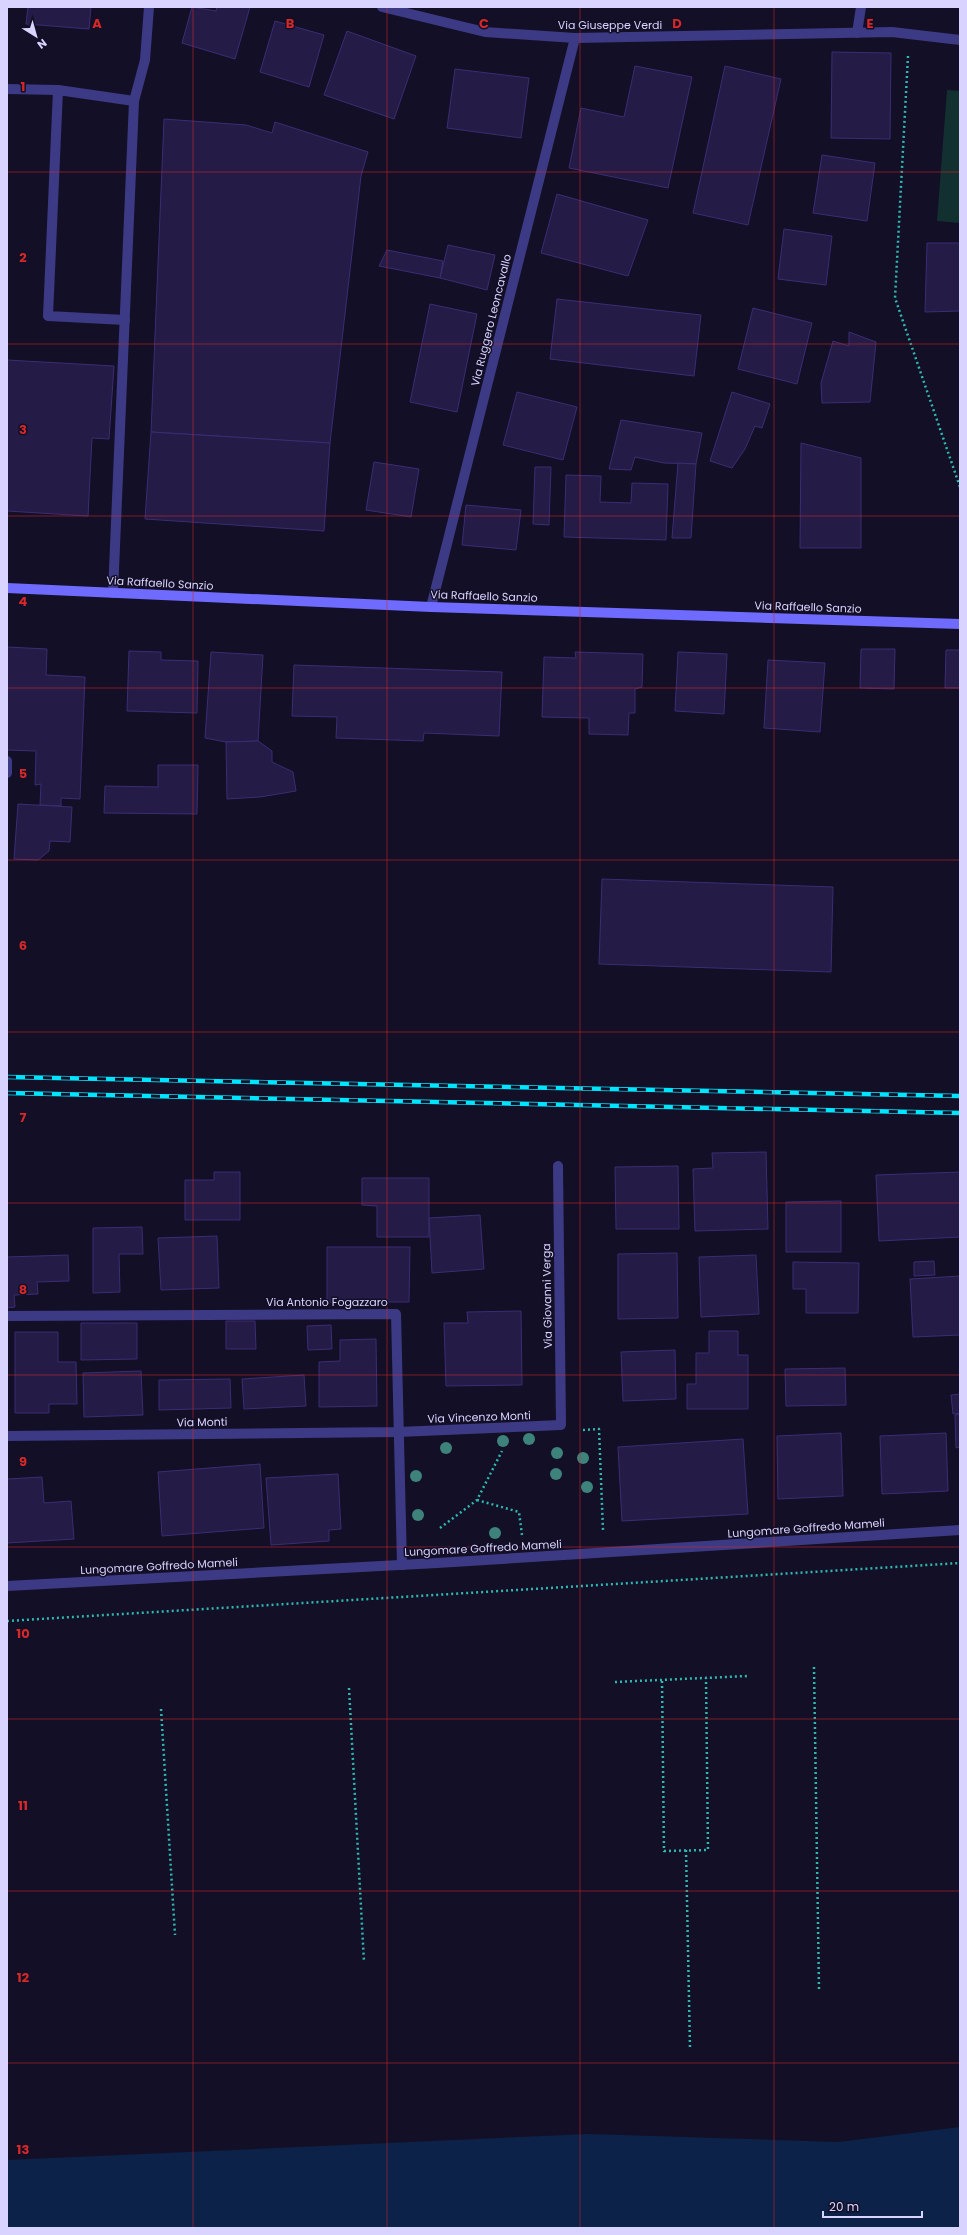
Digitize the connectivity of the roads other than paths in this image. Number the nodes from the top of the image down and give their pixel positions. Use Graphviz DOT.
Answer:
graph roads {
  1 [pos="149,7"];
  2 [pos="382,7"];
  3 [pos="861,7"];
  4 [pos="857,33"];
  5 [pos="575,38"];
  6 [pos="960,40"];
  7 [pos="7,89"];
  8 [pos="58,90"];
  9 [pos="134,101"];
  10 [pos="125,320"];
  11 [pos="7,588"];
  12 [pos="113,593"];
  13 [pos="431,606"];
  14 [pos="960,624"];
  15 [pos="7,761"];
  16 [pos="7,773"];
  17 [pos="558,1166"];
  18 [pos="7,1316"];
  19 [pos="561,1425"];
  20 [pos="398,1432"];
  21 [pos="7,1436"];
  22 [pos="960,1530"];
  23 [pos="402,1565"];
  24 [pos="7,1586"];
  1 -- 9 [label="street"];
  2 -- 5 [label="street, Via Giuseppe Verdi"];
  3 -- 4 [label="street"];
  4 -- 5 [label="street, Via Giuseppe Verdi"];
  4 -- 6 [label="street, Via Giuseppe Verdi"];
  5 -- 13 [label="street, Via Ruggero Leoncavallo"];
  7 -- 8 [label="street"];
  8 -- 9 [label="street"];
  8 -- 10 [label="street"];
  9 -- 10 [label="street"];
  10 -- 12 [label="street"];
  11 -- 12 [label="main road, Via Raffaello Sanzio"];
  12 -- 13 [label="main road, Via Raffaello Sanzio"];
  13 -- 14 [label="main road, Via Raffaello Sanzio"];
  15 -- 16 [label="street"];
  17 -- 19 [label="street, Via Giovanni Verga"];
  18 -- 20 [label="street, Via Antonio Fogazzaro"];
  19 -- 20 [label="street, Via Vincenzo Monti"];
  20 -- 21 [label="street, Via Monti"];
  20 -- 23 [label="street, Via Antonio Fogazzaro"];
  22 -- 23 [label="street, Lungomare Goffredo Mameli"];
  23 -- 24 [label="street, Lungomare Goffredo Mameli"];
}
